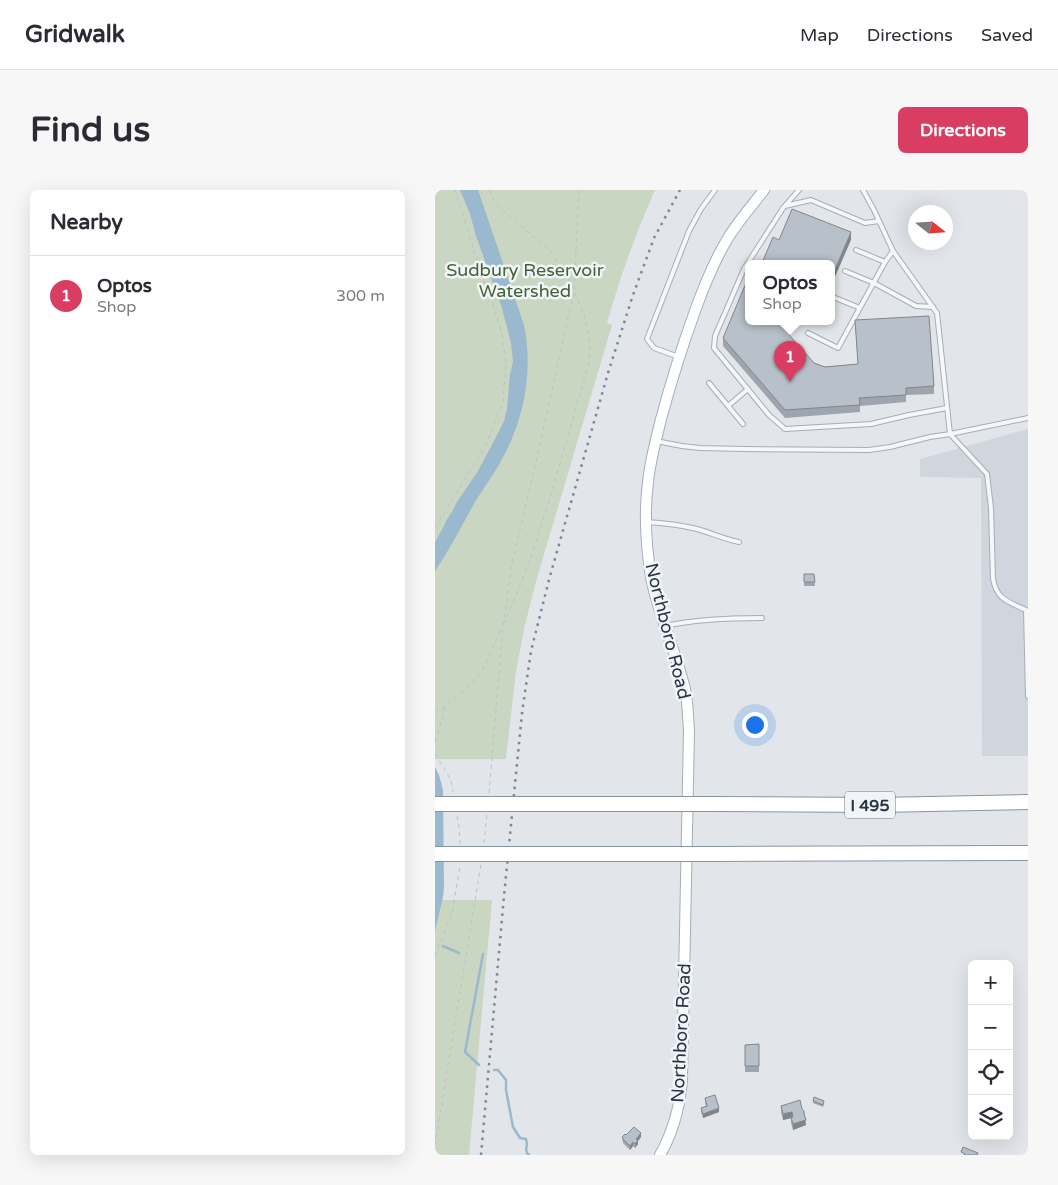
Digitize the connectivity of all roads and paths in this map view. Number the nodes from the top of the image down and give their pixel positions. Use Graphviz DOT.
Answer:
graph roads {
  1 [pos="455,190"];
  2 [pos="489,190"];
  3 [pos="579,190"];
  4 [pos="715,190"];
  5 [pos="764,190"];
  6 [pos="799,190"];
  7 [pos="863,190"];
  8 [pos="784,206"];
  9 [pos="879,221"];
  10 [pos="856,250"];
  11 [pos="893,251"];
  12 [pos="750,260"];
  13 [pos="885,262"];
  14 [pos="745,267"];
  15 [pos="845,271"];
  16 [pos="874,283"];
  17 [pos="574,291"];
  18 [pos="835,298"];
  19 [pos="933,307"];
  20 [pos="860,308"];
  21 [pos="809,333"];
  22 [pos="679,357"];
  23 [pos="709,383"];
  24 [pos="748,390"];
  25 [pos="728,406"];
  26 [pos="947,408"];
  27 [pos="1028,418"];
  28 [pos="743,424"];
  29 [pos="950,434"];
  30 [pos="656,441"];
  31 [pos="646,522"];
  32 [pos="435,528"];
  33 [pos="739,542"];
  34 [pos="1027,610"];
  35 [pos="761,618"];
  36 [pos="665,626"];
  37 [pos="503,627"];
  38 [pos="1028,696"];
  39 [pos="445,706"];
  40 [pos="435,713"];
  41 [pos="435,742"];
  42 [pos="1028,793"];
  43 [pos="488,798"];
  44 [pos="1028,802"];
  45 [pos="435,804"];
  46 [pos="878,805"];
  47 [pos="487,808"];
  48 [pos="483,846"];
  49 [pos="953,853"];
  50 [pos="1028,853"];
  51 [pos="435,854"];
  52 [pos="1028,858"];
  53 [pos="480,865"];
  54 [pos="435,1145"];
  55 [pos="660,1155"];
  1 -- 32 [label="path"];
  2 -- 17 [label="path"];
  3 -- 17 [label="path"];
  4 -- 22 [label="lane"];
  5 -- 22 [label="main road, Northboro Road"];
  6 -- 8 [label="lane"];
  7 -- 9 [label="lane"];
  8 -- 9 [label="lane"];
  8 -- 12 [label="lane"];
  9 -- 11 [label="lane"];
  10 -- 13 [label="lane"];
  11 -- 13 [label="lane"];
  11 -- 19 [label="lane"];
  13 -- 16 [label="lane"];
  14 -- 24 [label="lane"];
  15 -- 16 [label="lane"];
  16 -- 19 [label="lane"];
  16 -- 20 [label="lane"];
  17 -- 37 [label="path"];
  17 -- 37 [label="path"];
  18 -- 20 [label="lane"];
  19 -- 26 [label="lane"];
  20 -- 21 [label="lane"];
  22 -- 30 [label="main road, Northboro Road"];
  23 -- 25 [label="lane"];
  24 -- 25 [label="lane"];
  24 -- 26 [label="lane"];
  25 -- 28 [label="lane"];
  26 -- 29 [label="lane"];
  27 -- 29 [label="lane"];
  29 -- 30 [label="lane"];
  29 -- 34 [label="lane"];
  30 -- 31 [label="main road, Northboro Road"];
  31 -- 33 [label="lane"];
  31 -- 36 [label="main road, Northboro Road"];
  34 -- 38 [label="lane"];
  35 -- 36 [label="lane"];
  36 -- 55 [label="main road, Northboro Road"];
  37 -- 39 [label="path"];
  37 -- 43 [label="path"];
  39 -- 40 [label="path"];
  39 -- 41 [label="path"];
  42 -- 46 [label="highway"];
  44 -- 46 [label="highway, I 495"];
  45 -- 46 [label="highway, I 495, bridge"];
  47 -- 48 [label="path"];
  49 -- 50 [label="highway"];
  49 -- 51 [label="highway, bridge"];
  49 -- 52 [label="highway"];
  53 -- 54 [label="path"];
}
